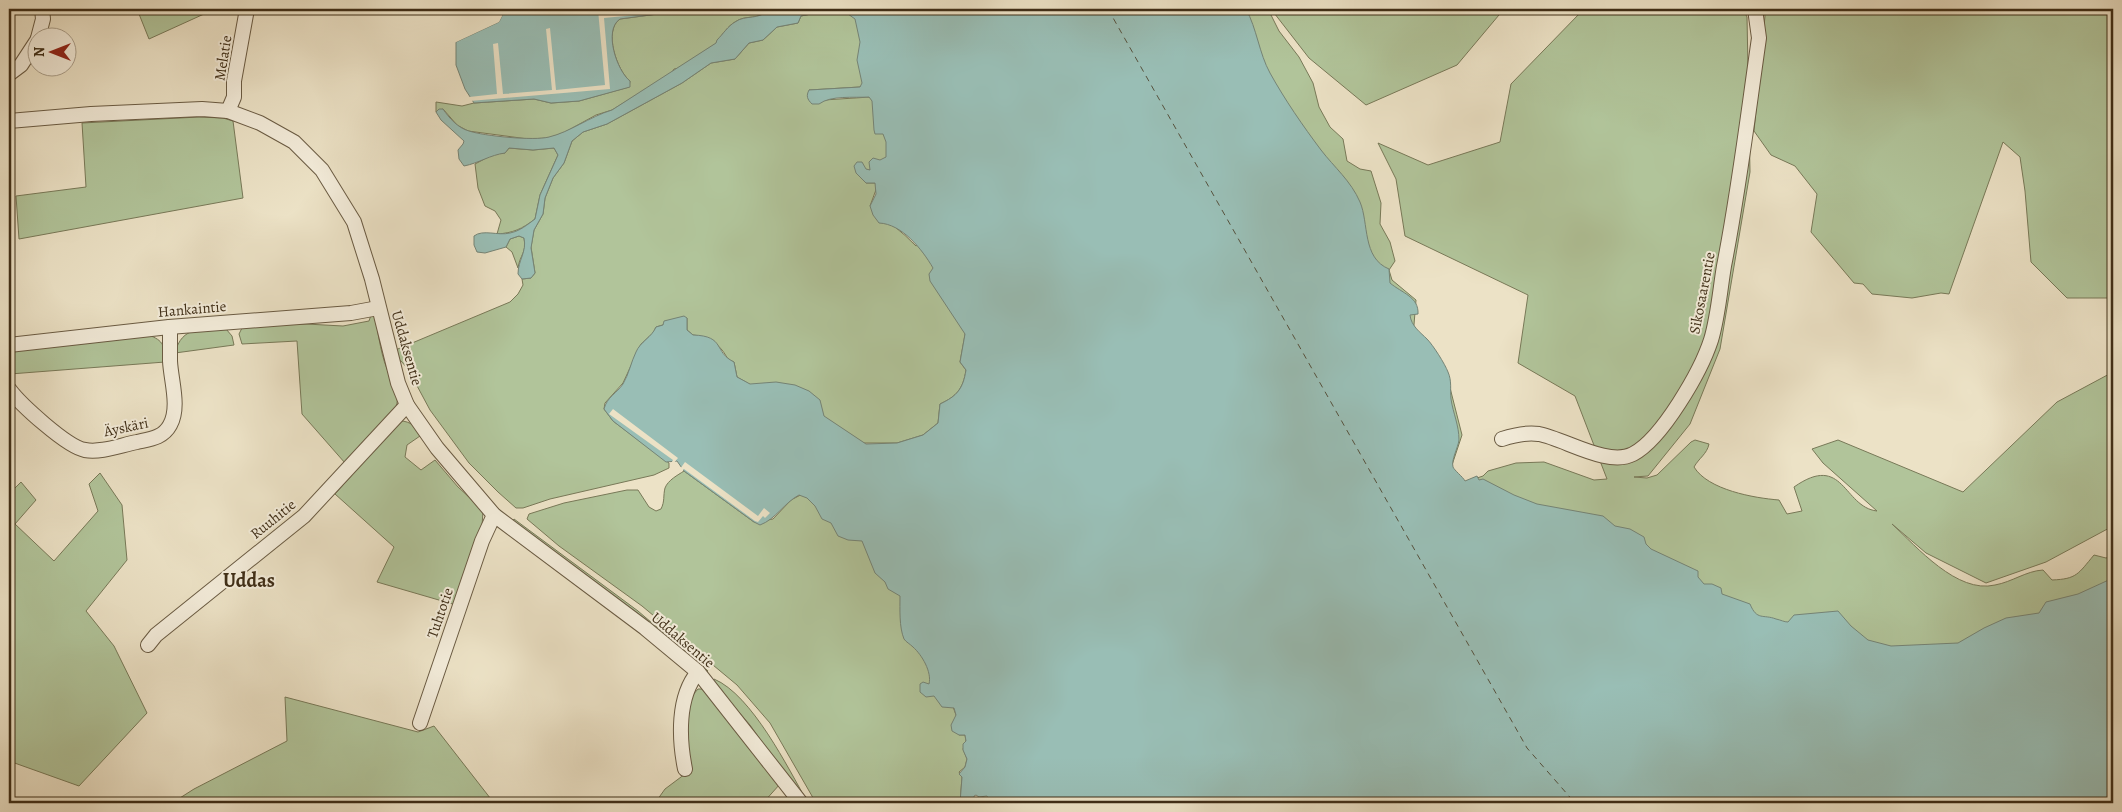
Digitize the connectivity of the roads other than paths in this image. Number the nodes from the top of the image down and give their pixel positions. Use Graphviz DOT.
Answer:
graph roads {
  1 [pos="42,9"];
  2 [pos="247,9"];
  3 [pos="1756,9"];
  4 [pos="40,28"];
  5 [pos="28,54"];
  6 [pos="9,74"];
  7 [pos="228,111"];
  8 [pos="9,121"];
  9 [pos="378,308"];
  10 [pos="170,327"];
  11 [pos="9,345"];
  12 [pos="9,389"];
  13 [pos="407,405"];
  14 [pos="1502,439"];
  15 [pos="494,515"];
  16 [pos="148,645"];
  17 [pos="698,672"];
  18 [pos="420,723"];
  19 [pos="685,769"];
  20 [pos="801,803"];
  1 -- 4 [label="street"];
  2 -- 7 [label="street, Melatie"];
  3 -- 14 [label="street, Sikosaarentie"];
  5 -- 6 [label="street"];
  7 -- 8 [label="street, Uddaksentie"];
  7 -- 9 [label="street, Uddaksentie"];
  9 -- 10 [label="street, Hankaintie"];
  9 -- 13 [label="street, Uddaksentie"];
  10 -- 11 [label="street, Hankaintie"];
  10 -- 12 [label="street, Äyskäri"];
  13 -- 15 [label="street, Uddaksentie"];
  13 -- 16 [label="street, Ruuhitie"];
  15 -- 17 [label="street, Uddaksentie"];
  15 -- 18 [label="street, Tuhtotie"];
  17 -- 19 [label="street"];
  17 -- 20 [label="street, Uddaksentie"];
}
